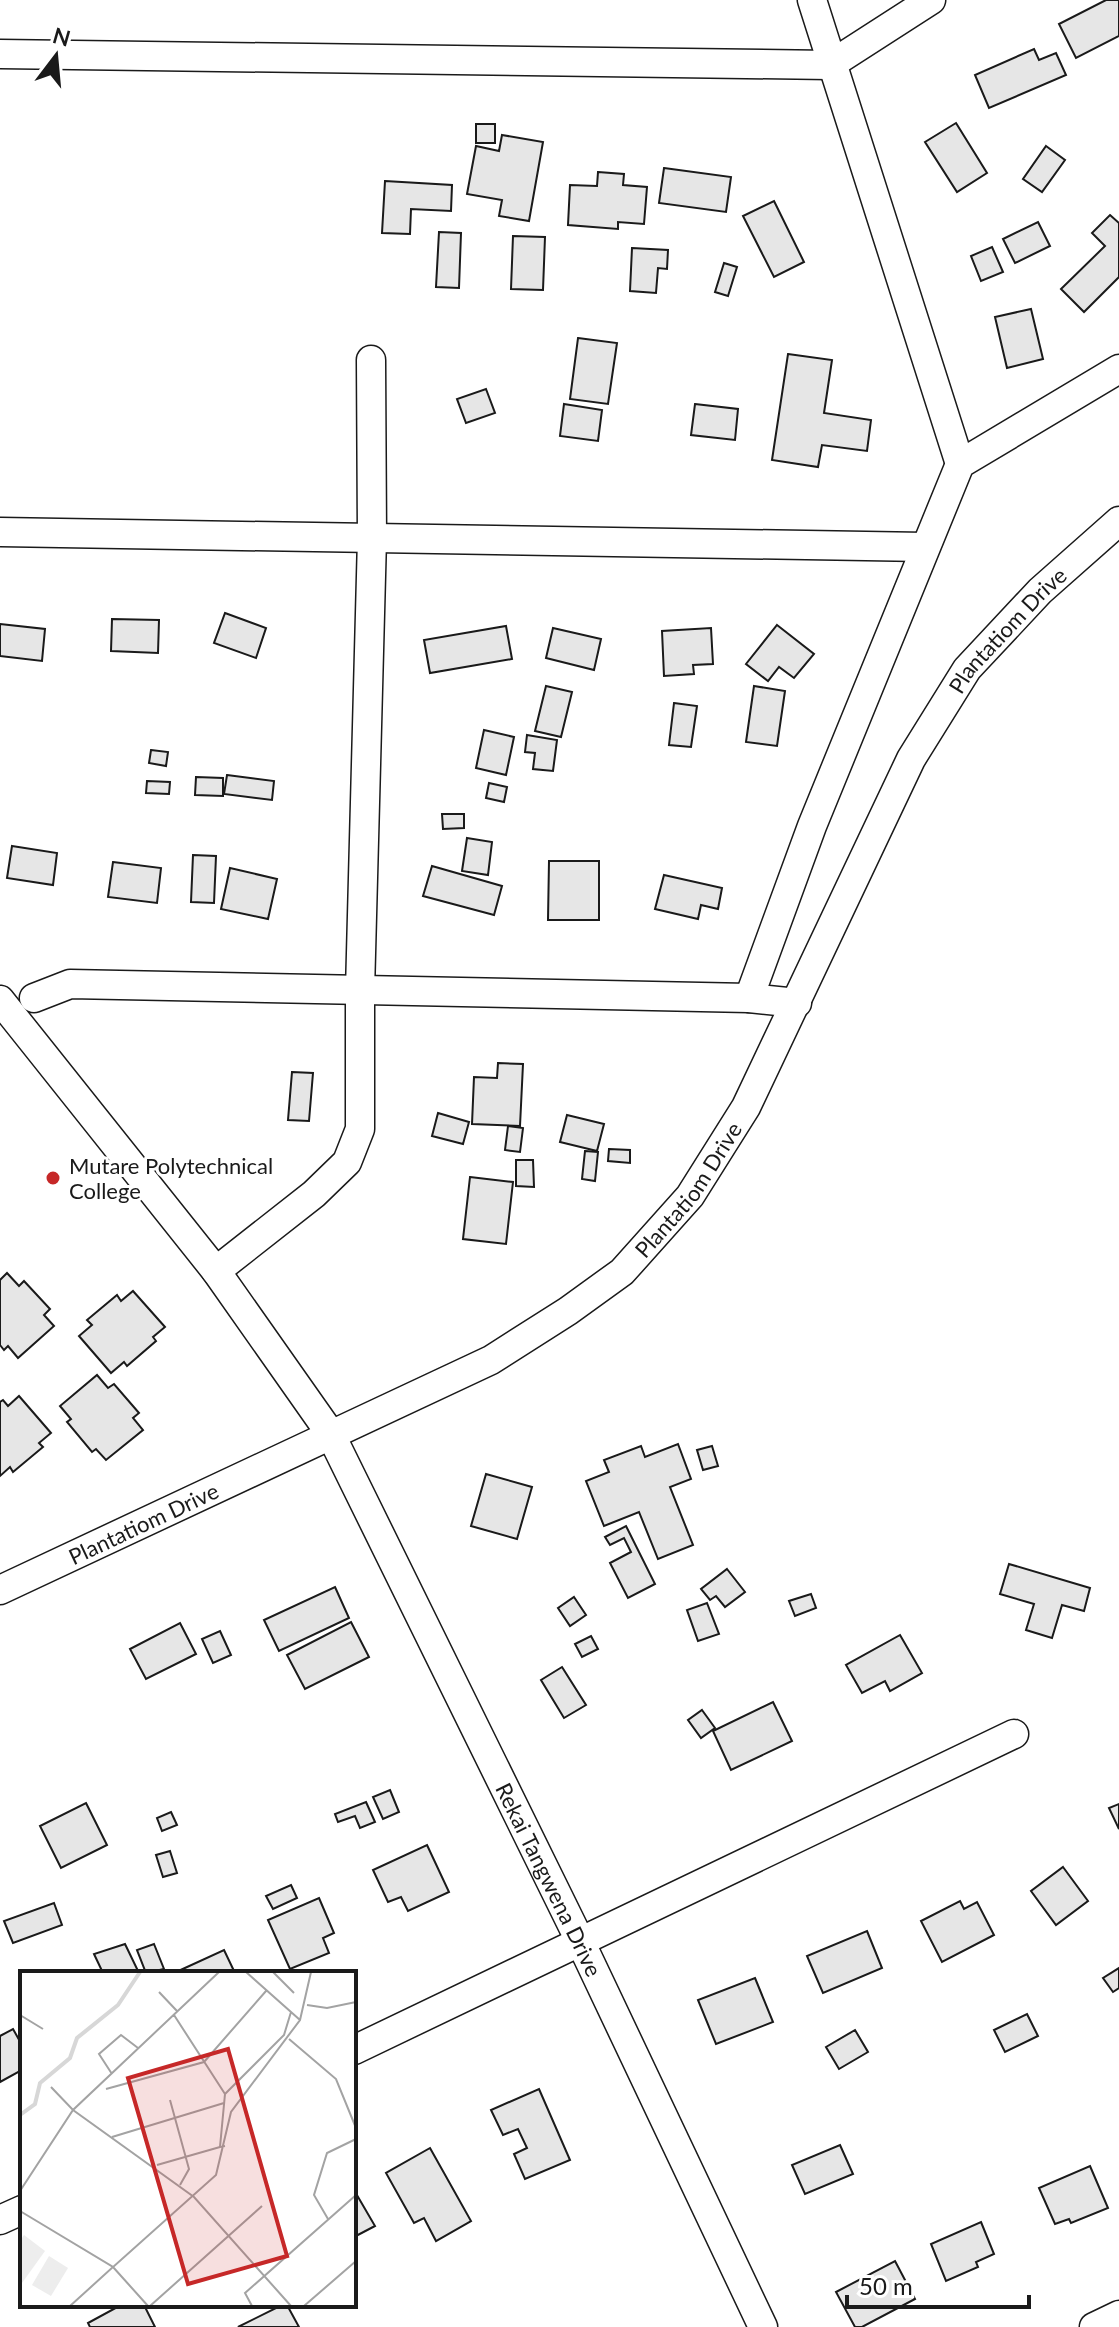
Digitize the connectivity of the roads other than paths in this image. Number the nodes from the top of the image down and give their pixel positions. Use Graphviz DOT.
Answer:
graph roads {
  1 [pos="812,0"];
  2 [pos="931,0"];
  3 [pos="0,54"];
  4 [pos="830,65"];
  5 [pos="371,360"];
  6 [pos="1119,369"];
  7 [pos="960,464"];
  8 [pos="1119,521"];
  9 [pos="0,532"];
  10 [pos="372,538"];
  11 [pos="925,547"];
  12 [pos="360,991"];
  13 [pos="34,998"];
  14 [pos="749,998"];
  15 [pos="0,1000"];
  16 [pos="797,1003"];
  17 [pos="216,1271"];
  18 [pos="330,1433"];
  19 [pos="0,1590"];
  20 [pos="1014,1734"];
  21 [pos="580,1941"];
  22 [pos="356,2049"];
  23 [pos="20,2211"];
  24 [pos="0,2220"];
  25 [pos="1119,2315"];
  26 [pos="763,2327"];
  27 [pos="1094,2327"];
  1 -- 4 [label="street"];
  2 -- 4 [label="street"];
  3 -- 4 [label="street"];
  4 -- 7 [label="street"];
  5 -- 10 [label="street"];
  6 -- 7 [label="street"];
  7 -- 11 [label="street"];
  8 -- 16 [label="street, Plantatiom Drive"];
  9 -- 10 [label="street"];
  10 -- 11 [label="street"];
  10 -- 12 [label="street"];
  11 -- 14 [label="street"];
  12 -- 13 [label="street"];
  12 -- 14 [label="street"];
  12 -- 17 [label="street"];
  14 -- 16 [label="street"];
  15 -- 17 [label="street, Rekai Tangwena Drive"];
  16 -- 18 [label="street, Plantatiom Drive"];
  17 -- 18 [label="street, Rekai Tangwena Drive"];
  18 -- 19 [label="street, Plantatiom Drive"];
  18 -- 21 [label="street, Rekai Tangwena Drive"];
  20 -- 21 [label="street"];
  21 -- 22 [label="street"];
  21 -- 26 [label="street, Rekai Tangwena Drive"];
  23 -- 24 [label="street"];
  25 -- 27 [label="street"];
}
